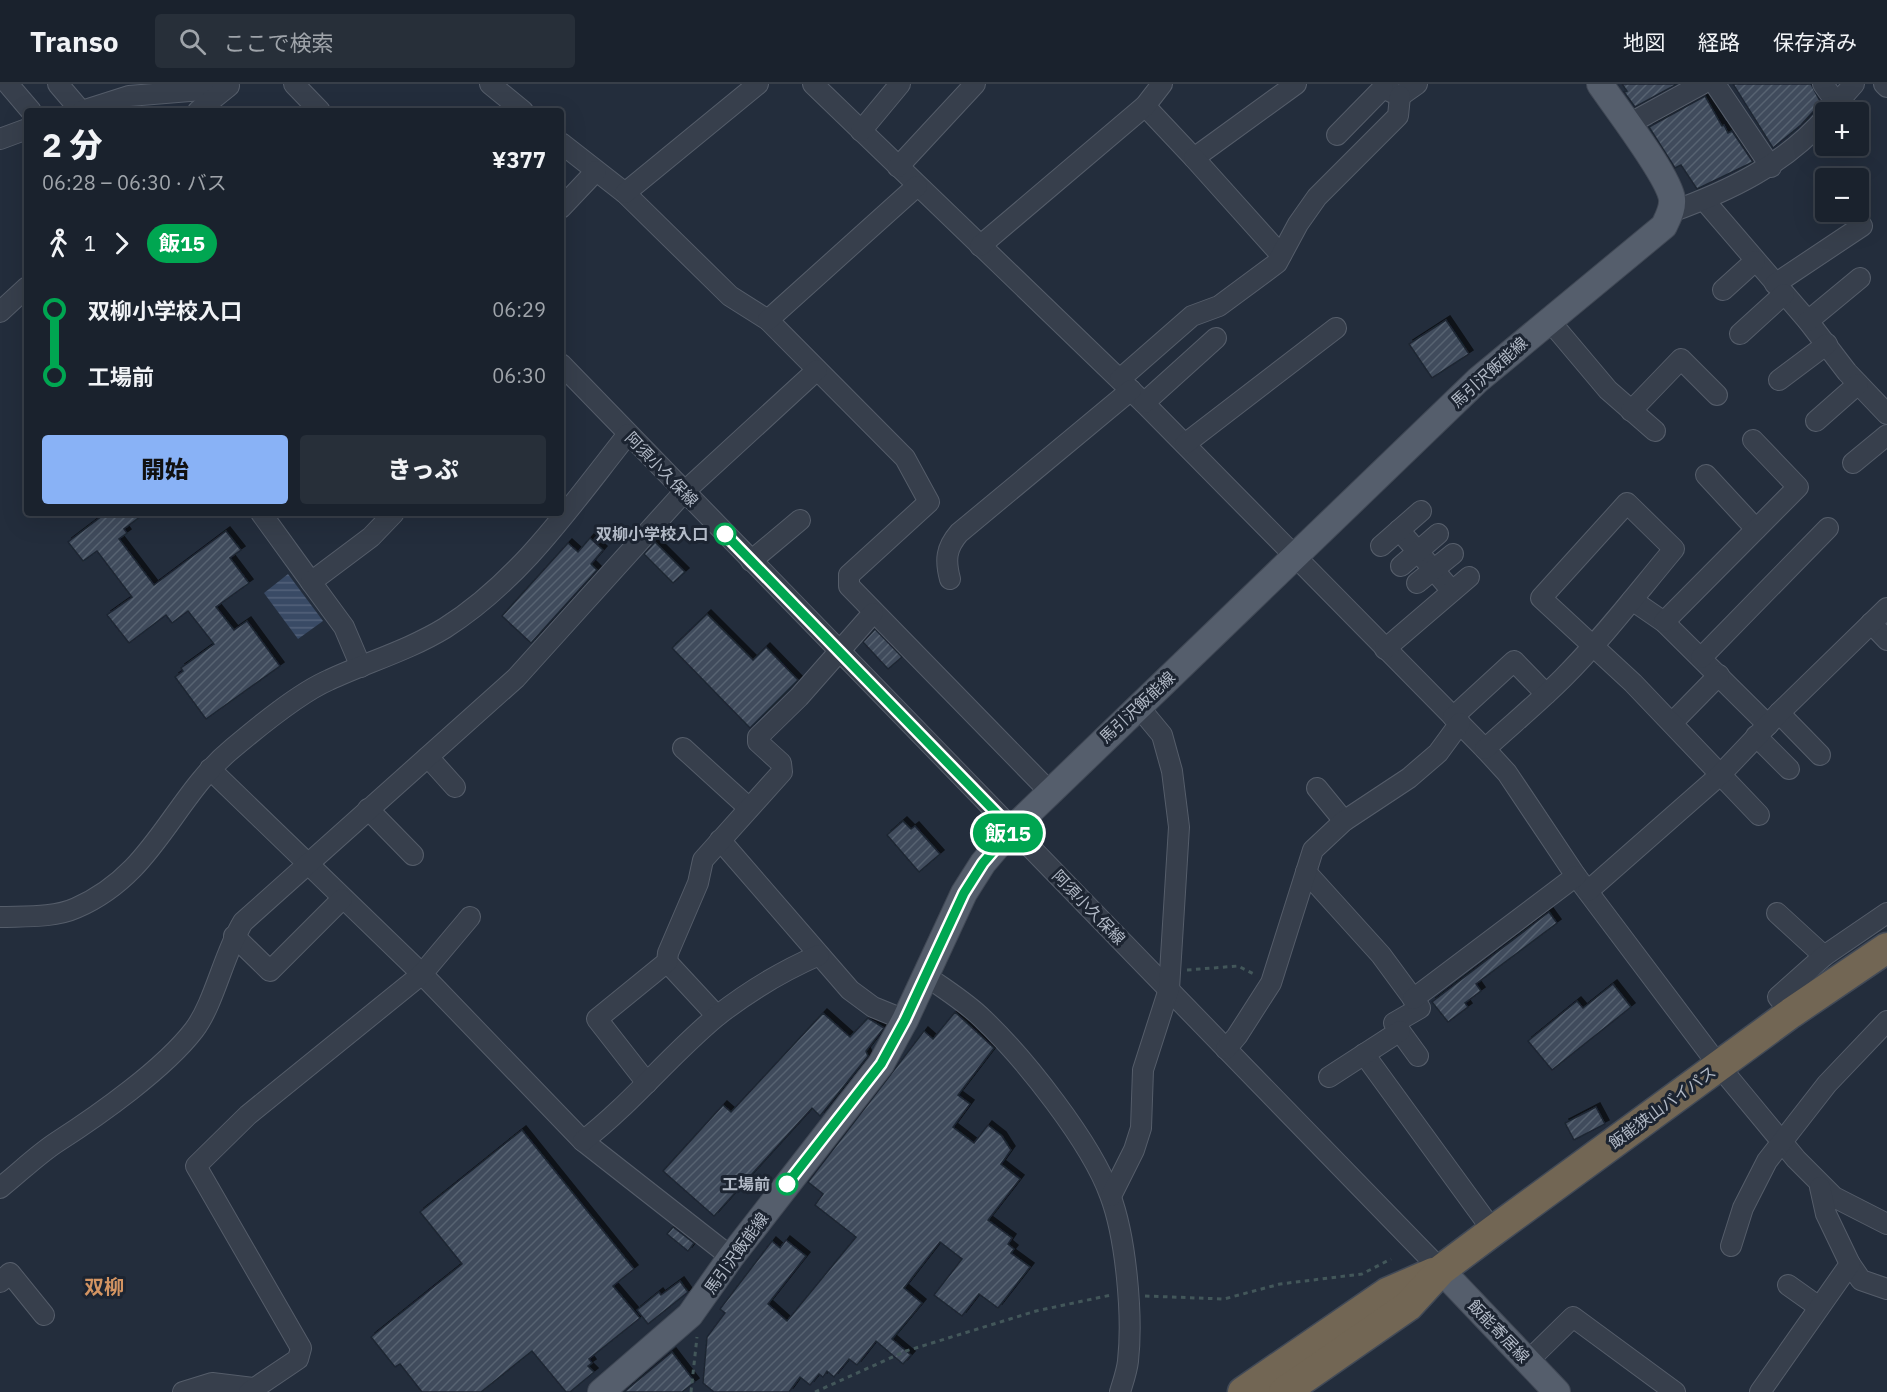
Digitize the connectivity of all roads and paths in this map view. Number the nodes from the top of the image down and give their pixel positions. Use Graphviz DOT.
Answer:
graph roads {
  1 [pos="9,84"];
  2 [pos="58,84"];
  3 [pos="490,84"];
  4 [pos="758,84"];
  5 [pos="813,84"];
  6 [pos="900,84"];
  7 [pos="975,84"];
  8 [pos="1162,84"];
  9 [pos="1296,84"];
  10 [pos="1417,84"];
  11 [pos="1600,84"];
  12 [pos="1701,84"];
  13 [pos="1715,84"];
  14 [pos="1823,84"];
  15 [pos="1854,84"];
  16 [pos="229,86"];
  17 [pos="300,86"];
  18 [pos="1388,89"];
  19 [pos="1828,102"];
  20 [pos="1839,102"];
  21 [pos="1145,106"];
  22 [pos="29,108"];
  23 [pos="78,108"];
  24 [pos="91,108"];
  25 [pos="202,108"];
  26 [pos="318,108"];
  27 [pos="519,108"];
  28 [pos="1627,125"];
  29 [pos="1815,129"];
  30 [pos="24,130"];
  31 [pos="861,131"];
  32 [pos="1337,135"];
  33 [pos="0,139"];
  34 [pos="564,144"];
  35 [pos="1194,158"];
  36 [pos="898,167"];
  37 [pos="1771,167"];
  38 [pos="596,171"];
  39 [pos="917,186"];
  40 [pos="626,193"];
  41 [pos="1704,200"];
  42 [pos="564,205"];
  43 [pos="1671,212"];
  44 [pos="1862,226"];
  45 [pos="980,246"];
  46 [pos="1281,255"];
  47 [pos="1755,261"];
  48 [pos="1860,278"];
  49 [pos="1779,289"];
  50 [pos="24,290"];
  51 [pos="1723,290"];
  52 [pos="0,312"];
  53 [pos="768,320"];
  54 [pos="1549,320"];
  55 [pos="1808,321"];
  56 [pos="1336,328"];
  57 [pos="1740,334"];
  58 [pos="1216,338"];
  59 [pos="1827,344"];
  60 [pos="564,367"];
  61 [pos="817,370"];
  62 [pos="1779,380"];
  63 [pos="1858,384"];
  64 [pos="1132,391"];
  65 [pos="1717,395"];
  66 [pos="1631,411"];
  67 [pos="1887,414"];
  68 [pos="1816,421"];
  69 [pos="1655,431"];
  70 [pos="628,434"];
  71 [pos="1887,435"];
  72 [pos="1753,440"];
  73 [pos="1185,444"];
  74 [pos="1853,464"];
  75 [pos="1706,475"];
  76 [pos="684,492"];
  77 [pos="1421,511"];
  78 [pos="564,514"];
  79 [pos="263,516"];
  80 [pos="391,516"];
  81 [pos="562,516"];
  82 [pos="800,520"];
  83 [pos="1828,528"];
  84 [pos="1756,529"];
  85 [pos="1399,530"];
  86 [pos="1438,534"];
  87 [pos="1381,546"];
  88 [pos="1417,552"];
  89 [pos="1453,554"];
  90 [pos="1294,555"];
  91 [pos="751,561"];
  92 [pos="1401,566"];
  93 [pos="1433,570"];
  94 [pos="1469,577"];
  95 [pos="950,579"];
  96 [pos="311,582"];
  97 [pos="1418,583"];
  98 [pos="1452,591"];
  99 [pos="1632,600"];
  100 [pos="1887,608"];
  101 [pos="873,613"];
  102 [pos="1664,622"];
  103 [pos="1871,623"];
  104 [pos="1887,640"];
  105 [pos="1591,646"];
  106 [pos="1385,649"];
  107 [pos="838,651"];
  108 [pos="1701,658"];
  109 [pos="361,667"];
  110 [pos="1719,675"];
  111 [pos="1545,694"];
  112 [pos="1138,706"];
  113 [pos="1457,720"];
  114 [pos="1672,723"];
  115 [pos="1768,724"];
  116 [pos="683,748"];
  117 [pos="1485,749"];
  118 [pos="1820,755"];
  119 [pos="428,757"];
  120 [pos="210,769"];
  121 [pos="1788,769"];
  122 [pos="1720,775"];
  123 [pos="455,787"];
  124 [pos="1317,788"];
  125 [pos="1049,791"];
  126 [pos="749,808"];
  127 [pos="368,809"];
  128 [pos="1759,815"];
  129 [pos="1344,822"];
  130 [pos="1012,829"];
  131 [pos="720,840"];
  132 [pos="413,855"];
  133 [pos="307,865"];
  134 [pos="1306,872"];
  135 [pos="1582,883"];
  136 [pos="342,898"];
  137 [pos="1777,913"];
  138 [pos="1887,913"];
  139 [pos="0,917"];
  140 [pos="470,917"];
  141 [pos="234,936"];
  142 [pos="1887,948"];
  143 [pos="819,955"];
  144 [pos="1824,956"];
  145 [pos="667,962"];
  146 [pos="422,974"];
  147 [pos="925,975"];
  148 [pos="1169,982"];
  149 [pos="1271,983"];
  150 [pos="1413,999"];
  151 [pos="1791,1013"];
  152 [pos="717,1016"];
  153 [pos="905,1020"];
  154 [pos="1887,1021"];
  155 [pos="1400,1031"];
  156 [pos="1226,1049"];
  157 [pos="1364,1054"];
  158 [pos="1418,1056"];
  159 [pos="1719,1066"];
  160 [pos="1329,1077"];
  161 [pos="647,1083"];
  162 [pos="583,1141"];
  163 [pos="1782,1142"];
  164 [pos="1820,1186"];
  165 [pos="0,1188"];
  166 [pos="1111,1196"];
  167 [pos="1887,1224"];
  168 [pos="1493,1231"];
  169 [pos="1731,1246"];
  170 [pos="731,1257"];
  171 [pos="1391,1259"];
  172 [pos="1850,1264"];
  173 [pos="1441,1270"];
  174 [pos="0,1282"];
  175 [pos="1788,1285"];
  176 [pos="1887,1289"];
  177 [pos="1127,1296"];
  178 [pos="1819,1307"];
  179 [pos="44,1315"];
  180 [pos="690,1315"];
  181 [pos="1528,1361"];
  182 [pos="251,1390"];
  183 [pos="183,1392"];
  184 [pos="602,1392"];
  185 [pos="691,1392"];
  186 [pos="815,1392"];
  187 [pos="1120,1392"];
  188 [pos="1243,1392"];
  189 [pos="1284,1392"];
  190 [pos="1557,1392"];
  191 [pos="1675,1392"];
  192 [pos="1760,1392"];
  1 -- 22 [label="street"];
  2 -- 23 [label="street"];
  3 -- 27 [label="street"];
  4 -- 40 [label="street"];
  5 -- 31 [label="street"];
  6 -- 31 [label="street"];
  7 -- 36 [label="street"];
  8 -- 21 [label="street"];
  9 -- 35 [label="street"];
  10 -- 18 [label="street"];
  11 -- 28 [label="main road"];
  12 -- 28 [label="street"];
  13 -- 37 [label="street"];
  14 -- 19 [label="street"];
  15 -- 20 [label="street"];
  16 -- 24 [label="street"];
  16 -- 25 [label="street"];
  17 -- 26 [label="street"];
  18 -- 32 [label="street"];
  18 -- 46 [label="street"];
  21 -- 35 [label="street"];
  21 -- 45 [label="street"];
  28 -- 43 [label="main road"];
  29 -- 37 [label="street"];
  30 -- 33 [label="street"];
  31 -- 36 [label="street"];
  34 -- 38 [label="street"];
  35 -- 46 [label="street"];
  36 -- 39 [label="street"];
  37 -- 41 [label="street"];
  38 -- 40 [label="street"];
  38 -- 42 [label="street"];
  39 -- 45 [label="street"];
  39 -- 53 [label="street"];
  40 -- 53 [label="street"];
  41 -- 43 [label="street"];
  41 -- 47 [label="street"];
  43 -- 54 [label="main road, 馬引沢飯能線"];
  44 -- 49 [label="street"];
  45 -- 64 [label="street"];
  46 -- 64 [label="street"];
  47 -- 49 [label="street"];
  47 -- 51 [label="street"];
  48 -- 55 [label="street"];
  49 -- 55 [label="street"];
  49 -- 57 [label="street"];
  50 -- 52 [label="street"];
  53 -- 61 [label="street"];
  54 -- 66 [label="street"];
  54 -- 90 [label="main road, 馬引沢飯能線"];
  55 -- 59 [label="street"];
  56 -- 73 [label="street"];
  58 -- 64 [label="street"];
  59 -- 62 [label="street"];
  59 -- 63 [label="street"];
  60 -- 70 [label="street, 阿須小久保線"];
  61 -- 76 [label="street"];
  61 -- 101 [label="street"];
  63 -- 67 [label="street"];
  63 -- 68 [label="street"];
  64 -- 73 [label="street"];
  64 -- 95 [label="street"];
  65 -- 66 [label="street"];
  66 -- 69 [label="street"];
  70 -- 76 [label="street, 阿須小久保線"];
  70 -- 78 [label="street"];
  71 -- 74 [label="street"];
  72 -- 84 [label="street"];
  73 -- 90 [label="street"];
  75 -- 84 [label="street"];
  76 -- 91 [label="street, 阿須小久保線"];
  76 -- 119 [label="street"];
  77 -- 85 [label="street"];
  79 -- 96 [label="street"];
  80 -- 96 [label="street"];
  81 -- 109 [label="street"];
  82 -- 91 [label="street"];
  83 -- 108 [label="street"];
  84 -- 102 [label="street"];
  85 -- 87 [label="street"];
  85 -- 88 [label="street"];
  86 -- 88 [label="street"];
  88 -- 92 [label="street"];
  88 -- 93 [label="street"];
  89 -- 93 [label="street"];
  90 -- 106 [label="street"];
  90 -- 112 [label="main road, 馬引沢飯能線"];
  91 -- 107 [label="street, 阿須小久保線"];
  93 -- 97 [label="street"];
  93 -- 98 [label="street"];
  94 -- 98 [label="street"];
  96 -- 109 [label="street"];
  98 -- 106 [label="street"];
  99 -- 102 [label="street"];
  99 -- 105 [label="street"];
  99 -- 105 [label="street"];
  100 -- 103 [label="street"];
  101 -- 107 [label="street"];
  101 -- 125 [label="street"];
  102 -- 108 [label="street"];
  103 -- 104 [label="street"];
  103 -- 115 [label="street"];
  105 -- 111 [label="street"];
  105 -- 114 [label="street"];
  106 -- 113 [label="street"];
  107 -- 126 [label="street"];
  107 -- 130 [label="street, 阿須小久保線"];
  108 -- 110 [label="street"];
  109 -- 120 [label="street"];
  110 -- 114 [label="street"];
  110 -- 115 [label="street"];
  111 -- 113 [label="street"];
  111 -- 117 [label="street"];
  112 -- 125 [label="main road, 馬引沢飯能線"];
  112 -- 148 [label="street"];
  113 -- 117 [label="street"];
  113 -- 129 [label="street"];
  114 -- 122 [label="street"];
  115 -- 118 [label="street"];
  115 -- 121 [label="street"];
  115 -- 122 [label="street"];
  116 -- 126 [label="street"];
  117 -- 135 [label="street"];
  119 -- 123 [label="street"];
  119 -- 127 [label="street"];
  120 -- 133 [label="street"];
  120 -- 139 [label="street"];
  122 -- 128 [label="street"];
  122 -- 135 [label="street"];
  124 -- 129 [label="street"];
  125 -- 130 [label="main road, 馬引沢飯能線"];
  126 -- 131 [label="street"];
  127 -- 132 [label="street"];
  127 -- 133 [label="street"];
  129 -- 134 [label="street"];
  130 -- 147 [label="main road, 馬引沢飯能線"];
  130 -- 148 [label="street, 阿須小久保線"];
  131 -- 143 [label="street"];
  131 -- 145 [label="street"];
  133 -- 136 [label="street"];
  133 -- 141 [label="street"];
  134 -- 149 [label="street"];
  134 -- 150 [label="street"];
  135 -- 150 [label="street"];
  135 -- 159 [label="street"];
  136 -- 141 [label="street"];
  136 -- 146 [label="street"];
  137 -- 144 [label="street"];
  138 -- 144 [label="street"];
  140 -- 146 [label="street"];
  141 -- 165 [label="street"];
  142 -- 151 [label="highway, 飯能狭山バイパス"];
  143 -- 152 [label="street"];
  143 -- 153 [label="street"];
  144 -- 151 [label="street"];
  145 -- 152 [label="street"];
  145 -- 161 [label="street"];
  146 -- 162 [label="street"];
  146 -- 182 [label="street"];
  147 -- 153 [label="main road, 馬引沢飯能線"];
  147 -- 166 [label="street"];
  148 -- 149 [label="path"];
  148 -- 156 [label="street, 阿須小久保線"];
  148 -- 166 [label="street"];
  149 -- 156 [label="street"];
  150 -- 155 [label="street"];
  151 -- 159 [label="highway, 飯能狭山バイパス"];
  152 -- 161 [label="street"];
  153 -- 170 [label="main road, 馬引沢飯能線"];
  154 -- 163 [label="street"];
  155 -- 157 [label="street"];
  155 -- 158 [label="street"];
  156 -- 173 [label="street, 阿須小久保線"];
  157 -- 160 [label="street"];
  157 -- 168 [label="street"];
  159 -- 163 [label="street"];
  159 -- 168 [label="highway, 飯能狭山バイパス"];
  161 -- 162 [label="street"];
  162 -- 170 [label="street"];
  163 -- 164 [label="street"];
  163 -- 169 [label="street"];
  164 -- 167 [label="street"];
  164 -- 172 [label="street"];
  166 -- 177 [label="street"];
  168 -- 173 [label="highway, 飯能狭山バイパス"];
  170 -- 180 [label="main road, 馬引沢飯能線"];
  171 -- 177 [label="path"];
  172 -- 176 [label="street"];
  172 -- 178 [label="street"];
  173 -- 181 [label="main road, 飯能寄居線"];
  173 -- 188 [label="highway, 飯能狭山バイパス"];
  173 -- 189 [label="highway, 飯能狭山バイパス"];
  174 -- 179 [label="street"];
  175 -- 178 [label="street"];
  177 -- 186 [label="path"];
  177 -- 187 [label="street"];
  178 -- 192 [label="street"];
  180 -- 184 [label="main road, 馬引沢飯能線"];
  180 -- 185 [label="path"];
  181 -- 190 [label="main road, 飯能寄居線"];
  181 -- 191 [label="street"];
  182 -- 183 [label="street"];
}
